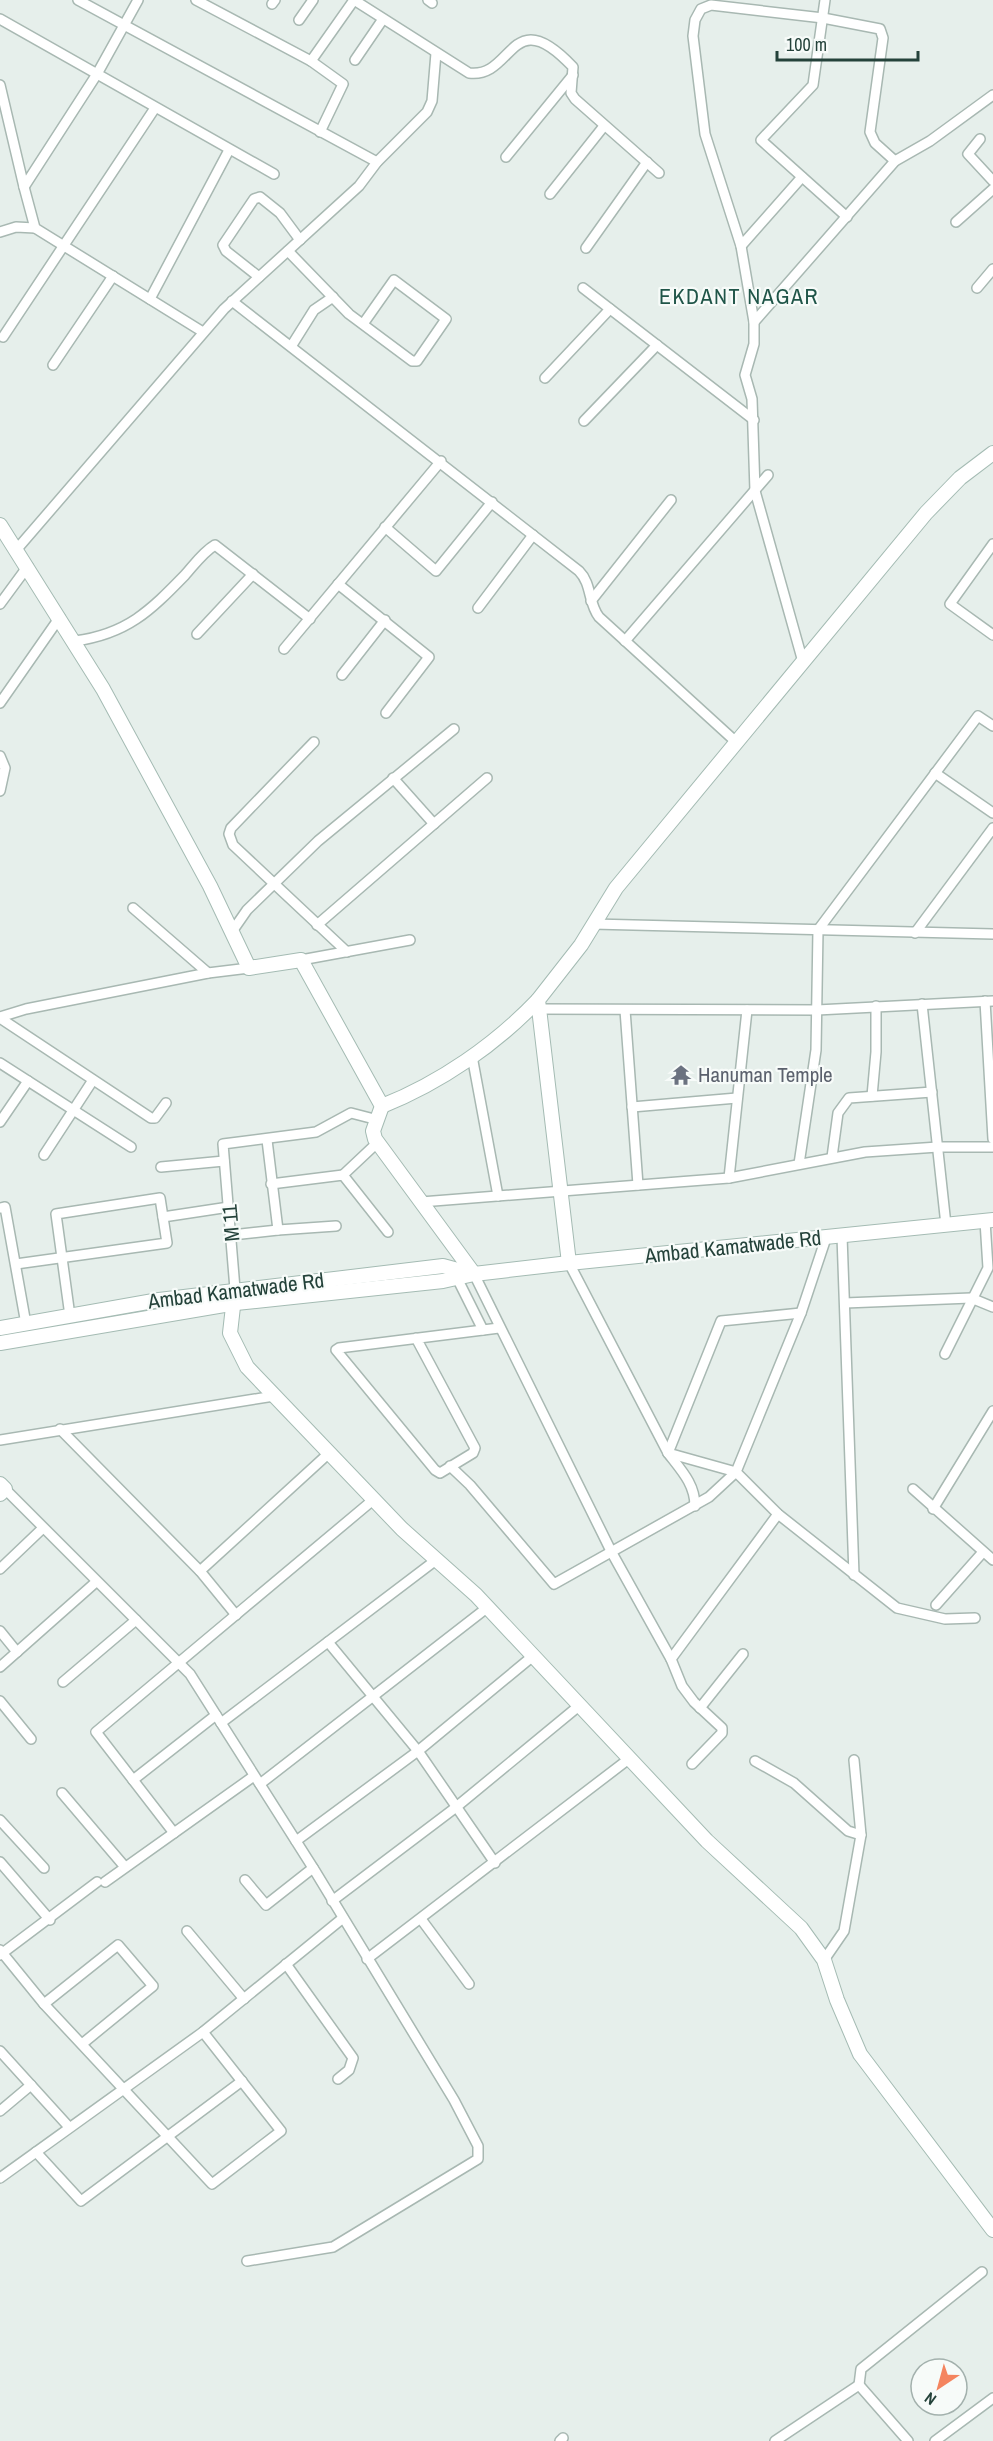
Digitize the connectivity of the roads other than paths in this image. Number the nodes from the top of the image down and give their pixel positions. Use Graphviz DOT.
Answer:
graph roads {
  1 [pos="78,0"];
  2 [pos="138,0"];
  3 [pos="196,0"];
  4 [pos="313,0"];
  5 [pos="354,0"];
  6 [pos="825,0"];
  7 [pos="823,18"];
  8 [pos="0,19"];
  9 [pos="383,19"];
  10 [pos="299,20"];
  11 [pos="125,25"];
  12 [pos="436,53"];
  13 [pos="355,60"];
  14 [pos="311,61"];
  15 [pos="574,74"];
  16 [pos="97,75"];
  17 [pos="0,85"];
  18 [pos="993,95"];
  19 [pos="155,108"];
  20 [pos="604,126"];
  21 [pos="321,132"];
  22 [pos="980,139"];
  23 [pos="229,150"];
  24 [pos="506,158"];
  25 [pos="896,161"];
  26 [pos="377,162"];
  27 [pos="647,162"];
  28 [pos="659,173"];
  29 [pos="274,174"];
  30 [pos="802,177"];
  31 [pos="993,180"];
  32 [pos="24,188"];
  33 [pos="993,189"];
  34 [pos="550,194"];
  35 [pos="847,217"];
  36 [pos="956,222"];
  37 [pos="35,228"];
  38 [pos="0,232"];
  39 [pos="300,240"];
  40 [pos="63,245"];
  41 [pos="741,246"];
  42 [pos="586,248"];
  43 [pos="288,251"];
  44 [pos="993,268"];
  45 [pos="113,276"];
  46 [pos="259,277"];
  47 [pos="583,288"];
  48 [pos="977,288"];
  49 [pos="333,297"];
  50 [pos="150,299"];
  51 [pos="232,301"];
  52 [pos="610,309"];
  53 [pos="754,322"];
  54 [pos="363,324"];
  55 [pos="203,332"];
  56 [pos="3,337"];
  57 [pos="292,345"];
  58 [pos="657,345"];
  59 [pos="53,365"];
  60 [pos="545,378"];
  61 [pos="754,420"];
  62 [pos="584,421"];
  63 [pos="993,453"];
  64 [pos="441,461"];
  65 [pos="768,475"];
  66 [pos="755,490"];
  67 [pos="671,500"];
  68 [pos="492,502"];
  69 [pos="0,525"];
  70 [pos="385,527"];
  71 [pos="533,535"];
  72 [pos="993,544"];
  73 [pos="17,549"];
  74 [pos="28,566"];
  75 [pos="253,574"];
  76 [pos="338,584"];
  77 [pos="591,601"];
  78 [pos="0,604"];
  79 [pos="478,608"];
  80 [pos="60,617"];
  81 [pos="310,618"];
  82 [pos="385,620"];
  83 [pos="197,634"];
  84 [pos="993,635"];
  85 [pos="75,641"];
  86 [pos="625,642"];
  87 [pos="284,650"];
  88 [pos="803,662"];
  89 [pos="342,675"];
  90 [pos="0,703"];
  91 [pos="386,713"];
  92 [pos="993,726"];
  93 [pos="453,729"];
  94 [pos="735,741"];
  95 [pos="314,742"];
  96 [pos="0,756"];
  97 [pos="934,773"];
  98 [pos="393,778"];
  99 [pos="488,778"];
  100 [pos="0,791"];
  101 [pos="993,813"];
  102 [pos="434,824"];
  103 [pos="993,828"];
  104 [pos="274,884"];
  105 [pos="133,908"];
  106 [pos="593,924"];
  107 [pos="317,925"];
  108 [pos="818,930"];
  109 [pos="231,933"];
  110 [pos="915,933"];
  111 [pos="993,934"];
  112 [pos="410,940"];
  113 [pos="347,952"];
  114 [pos="301,960"];
  115 [pos="249,968"];
  116 [pos="208,973"];
  117 [pos="989,1001"];
  118 [pos="922,1004"];
  119 [pos="539,1005"];
  120 [pos="876,1006"];
  121 [pos="626,1010"];
  122 [pos="747,1010"];
  123 [pos="817,1010"];
  124 [pos="0,1018"];
  125 [pos="472,1056"];
  126 [pos="0,1063"];
  127 [pos="93,1080"];
  128 [pos="28,1081"];
  129 [pos="932,1092"];
  130 [pos="872,1096"];
  131 [pos="737,1098"];
  132 [pos="166,1103"];
  133 [pos="632,1107"];
  134 [pos="74,1110"];
  135 [pos="380,1113"];
  136 [pos="0,1122"];
  137 [pos="993,1139"];
  138 [pos="267,1140"];
  139 [pos="377,1143"];
  140 [pos="131,1147"];
  141 [pos="938,1147"];
  142 [pos="993,1147"];
  143 [pos="44,1155"];
  144 [pos="832,1157"];
  145 [pos="224,1161"];
  146 [pos="799,1164"];
  147 [pos="161,1167"];
  148 [pos="343,1174"];
  149 [pos="729,1179"];
  150 [pos="271,1184"];
  151 [pos="638,1185"];
  152 [pos="561,1191"];
  153 [pos="498,1196"];
  154 [pos="421,1202"];
  155 [pos="229,1207"];
  156 [pos="0,1208"];
  157 [pos="163,1217"];
  158 [pos="989,1221"];
  159 [pos="946,1225"];
  160 [pos="336,1226"];
  161 [pos="278,1230"];
  162 [pos="388,1232"];
  163 [pos="232,1235"];
  164 [pos="842,1236"];
  165 [pos="826,1238"];
  166 [pos="62,1256"];
  167 [pos="569,1263"];
  168 [pos="16,1264"];
  169 [pos="474,1274"];
  170 [pos="457,1278"];
  171 [pos="235,1296"];
  172 [pos="971,1298"];
  173 [pos="845,1303"];
  174 [pos="993,1307"];
  175 [pos="801,1312"];
  176 [pos="70,1316"];
  177 [pos="26,1324"];
  178 [pos="0,1328"];
  179 [pos="499,1328"];
  180 [pos="483,1330"];
  181 [pos="416,1338"];
  182 [pos="0,1343"];
  183 [pos="945,1354"];
  184 [pos="274,1396"];
  185 [pos="993,1411"];
  186 [pos="60,1429"];
  187 [pos="0,1440"];
  188 [pos="668,1453"];
  189 [pos="328,1454"];
  190 [pos="450,1466"];
  191 [pos="736,1472"];
  192 [pos="2,1489"];
  193 [pos="913,1489"];
  194 [pos="373,1500"];
  195 [pos="695,1506"];
  196 [pos="933,1509"];
  197 [pos="778,1514"];
  198 [pos="43,1528"];
  199 [pos="983,1552"];
  200 [pos="612,1553"];
  201 [pos="436,1560"];
  202 [pos="993,1560"];
  203 [pos="0,1569"];
  204 [pos="200,1571"];
  205 [pos="854,1575"];
  206 [pos="96,1582"];
  207 [pos="936,1605"];
  208 [pos="488,1607"];
  209 [pos="236,1615"];
  210 [pos="975,1618"];
  211 [pos="136,1620"];
  212 [pos="0,1631"];
  213 [pos="328,1642"];
  214 [pos="17,1652"];
  215 [pos="743,1654"];
  216 [pos="533,1656"];
  217 [pos="671,1659"];
  218 [pos="179,1663"];
  219 [pos="0,1667"];
  220 [pos="63,1682"];
  221 [pos="372,1696"];
  222 [pos="0,1701"];
  223 [pos="580,1705"];
  224 [pos="700,1708"];
  225 [pos="219,1719"];
  226 [pos="32,1739"];
  227 [pos="418,1751"];
  228 [pos="630,1758"];
  229 [pos="854,1760"];
  230 [pos="755,1761"];
  231 [pos="692,1764"];
  232 [pos="133,1780"];
  233 [pos="257,1780"];
  234 [pos="62,1793"];
  235 [pos="455,1808"];
  236 [pos="0,1820"];
  237 [pos="174,1833"];
  238 [pos="861,1835"];
  239 [pos="296,1841"];
  240 [pos="0,1862"];
  241 [pos="495,1863"];
  242 [pos="125,1867"];
  243 [pos="44,1868"];
  244 [pos="313,1868"];
  245 [pos="245,1880"];
  246 [pos="332,1901"];
  247 [pos="343,1918"];
  248 [pos="421,1919"];
  249 [pos="50,1920"];
  250 [pos="187,1931"];
  251 [pos="1,1953"];
  252 [pos="367,1959"];
  253 [pos="824,1960"];
  254 [pos="286,1964"];
  255 [pos="469,1984"];
  256 [pos="244,1999"];
  257 [pos="44,2004"];
  258 [pos="203,2032"];
  259 [pos="82,2044"];
  260 [pos="0,2051"];
  261 [pos="338,2079"];
  262 [pos="242,2081"];
  263 [pos="31,2085"];
  264 [pos="123,2088"];
  265 [pos="0,2111"];
  266 [pos="69,2127"];
  267 [pos="168,2136"];
  268 [pos="36,2152"];
  269 [pos="0,2178"];
  270 [pos="993,2230"];
  271 [pos="247,2262"];
  272 [pos="982,2272"];
  273 [pos="859,2385"];
  274 [pos="993,2398"];
  275 [pos="775,2441"];
  276 [pos="908,2441"];
  277 [pos="935,2441"];
  1 -- 11 [label="street"];
  2 -- 11 [label="street"];
  3 -- 14 [label="street"];
  4 -- 10 [label="street"];
  5 -- 9 [label="street"];
  5 -- 14 [label="street"];
  6 -- 7 [label="street"];
  7 -- 25 [label="street"];
  7 -- 30 [label="street"];
  7 -- 41 [label="street"];
  8 -- 16 [label="street"];
  9 -- 12 [label="street"];
  9 -- 13 [label="street"];
  11 -- 16 [label="street"];
  11 -- 21 [label="street"];
  12 -- 15 [label="street"];
  12 -- 26 [label="street"];
  14 -- 21 [label="street"];
  15 -- 20 [label="street"];
  15 -- 24 [label="street"];
  16 -- 19 [label="street"];
  16 -- 32 [label="street"];
  17 -- 32 [label="street"];
  18 -- 25 [label="street"];
  19 -- 23 [label="street"];
  19 -- 40 [label="street"];
  20 -- 27 [label="street"];
  20 -- 34 [label="street"];
  21 -- 26 [label="street"];
  22 -- 31 [label="street"];
  23 -- 29 [label="street"];
  23 -- 50 [label="street"];
  25 -- 35 [label="street"];
  26 -- 39 [label="street"];
  27 -- 28 [label="street"];
  27 -- 42 [label="street"];
  30 -- 35 [label="street"];
  30 -- 41 [label="street"];
  32 -- 37 [label="street"];
  33 -- 36 [label="street"];
  35 -- 53 [label="street"];
  37 -- 38 [label="street"];
  37 -- 40 [label="street"];
  39 -- 43 [label="street"];
  39 -- 46 [label="street"];
  40 -- 45 [label="street"];
  40 -- 56 [label="street"];
  41 -- 53 [label="street"];
  43 -- 46 [label="street"];
  43 -- 49 [label="street"];
  44 -- 48 [label="street"];
  45 -- 50 [label="street"];
  45 -- 59 [label="street"];
  46 -- 51 [label="street"];
  47 -- 52 [label="street"];
  49 -- 54 [label="street"];
  49 -- 57 [label="street"];
  50 -- 55 [label="street"];
  51 -- 55 [label="street"];
  51 -- 57 [label="street"];
  52 -- 58 [label="street"];
  52 -- 60 [label="street"];
  53 -- 61 [label="street"];
  54 -- 54 [label="street"];
  55 -- 73 [label="street"];
  57 -- 64 [label="street"];
  58 -- 61 [label="street"];
  58 -- 62 [label="street"];
  61 -- 66 [label="street"];
  63 -- 88 [label="street"];
  64 -- 68 [label="street"];
  64 -- 70 [label="street"];
  65 -- 66 [label="street"];
  66 -- 86 [label="street"];
  66 -- 88 [label="street"];
  67 -- 77 [label="street"];
  68 -- 70 [label="street"];
  68 -- 71 [label="street"];
  69 -- 73 [label="street"];
  70 -- 76 [label="street"];
  71 -- 77 [label="street"];
  71 -- 79 [label="street"];
  72 -- 84 [label="street"];
  73 -- 74 [label="street"];
  74 -- 78 [label="street"];
  74 -- 80 [label="street"];
  75 -- 81 [label="street"];
  75 -- 83 [label="street"];
  75 -- 85 [label="street"];
  76 -- 81 [label="street"];
  76 -- 82 [label="street"];
  77 -- 86 [label="street"];
  80 -- 85 [label="street"];
  80 -- 90 [label="street"];
  81 -- 87 [label="street"];
  82 -- 89 [label="street"];
  82 -- 91 [label="street"];
  85 -- 109 [label="street"];
  86 -- 94 [label="street"];
  88 -- 94 [label="street"];
  92 -- 97 [label="street"];
  93 -- 98 [label="street"];
  94 -- 106 [label="street"];
  95 -- 104 [label="street"];
  96 -- 100 [label="street"];
  97 -- 101 [label="street"];
  97 -- 108 [label="street"];
  98 -- 102 [label="street"];
  98 -- 104 [label="street"];
  99 -- 102 [label="street"];
  102 -- 107 [label="street"];
  103 -- 110 [label="street"];
  104 -- 107 [label="street"];
  104 -- 109 [label="street"];
  105 -- 116 [label="street"];
  106 -- 108 [label="street"];
  106 -- 119 [label="street"];
  107 -- 113 [label="street"];
  108 -- 110 [label="street"];
  108 -- 123 [label="street"];
  109 -- 115 [label="street"];
  110 -- 111 [label="street"];
  112 -- 113 [label="street"];
  113 -- 114 [label="street"];
  114 -- 115 [label="street"];
  114 -- 135 [label="street"];
  115 -- 116 [label="street"];
  116 -- 124 [label="street"];
  117 -- 118 [label="street"];
  117 -- 137 [label="street"];
  118 -- 120 [label="street"];
  118 -- 129 [label="street"];
  119 -- 121 [label="street"];
  119 -- 125 [label="street"];
  119 -- 152 [label="street"];
  120 -- 123 [label="street"];
  120 -- 130 [label="street"];
  121 -- 122 [label="street"];
  121 -- 133 [label="street"];
  122 -- 123 [label="street"];
  122 -- 131 [label="street"];
  123 -- 146 [label="street"];
  124 -- 127 [label="street"];
  125 -- 135 [label="street"];
  125 -- 153 [label="street"];
  126 -- 128 [label="street"];
  127 -- 132 [label="street"];
  127 -- 134 [label="street"];
  128 -- 134 [label="street"];
  128 -- 136 [label="street"];
  129 -- 130 [label="street"];
  129 -- 141 [label="street"];
  130 -- 144 [label="street"];
  131 -- 133 [label="street"];
  131 -- 149 [label="street"];
  133 -- 151 [label="street"];
  134 -- 140 [label="street"];
  134 -- 143 [label="street"];
  135 -- 138 [label="street"];
  135 -- 139 [label="street"];
  138 -- 145 [label="street, M 11"];
  138 -- 150 [label="street"];
  139 -- 148 [label="street"];
  139 -- 154 [label="street"];
  141 -- 142 [label="street"];
  141 -- 144 [label="street"];
  141 -- 159 [label="street"];
  144 -- 146 [label="street"];
  145 -- 147 [label="street"];
  145 -- 155 [label="street, M 11"];
  146 -- 149 [label="street"];
  148 -- 150 [label="street"];
  148 -- 162 [label="street"];
  149 -- 151 [label="street"];
  150 -- 161 [label="street"];
  151 -- 152 [label="street"];
  152 -- 153 [label="street"];
  152 -- 167 [label="street"];
  153 -- 154 [label="street"];
  154 -- 169 [label="street"];
  155 -- 157 [label="street"];
  155 -- 163 [label="street, M 11"];
  156 -- 168 [label="street"];
  157 -- 166 [label="street"];
  157 -- 166 [label="street"];
  158 -- 159 [label="street, Ambad Kamatwade Rd"];
  158 -- 172 [label="street"];
  159 -- 164 [label="street, Ambad Kamatwade Rd"];
  160 -- 161 [label="street"];
  161 -- 163 [label="street"];
  163 -- 171 [label="street, M 11"];
  164 -- 165 [label="street, Ambad Kamatwade Rd"];
  164 -- 173 [label="street"];
  165 -- 167 [label="street, Ambad Kamatwade Rd"];
  165 -- 175 [label="street"];
  166 -- 168 [label="street"];
  166 -- 176 [label="street"];
  167 -- 169 [label="street, Ambad Kamatwade Rd"];
  167 -- 188 [label="street"];
  168 -- 177 [label="street"];
  169 -- 170 [label="street, Ambad Kamatwade Rd"];
  169 -- 171 [label="street, Ambad Kamatwade Rd"];
  169 -- 179 [label="street"];
  170 -- 171 [label="street, Ambad Kamatwade Rd"];
  170 -- 180 [label="street"];
  171 -- 176 [label="street, Ambad Kamatwade Rd"];
  171 -- 182 [label="street, Ambad Kamatwade Rd"];
  171 -- 184 [label="street"];
  172 -- 173 [label="street"];
  172 -- 174 [label="street"];
  172 -- 183 [label="street"];
  173 -- 205 [label="street"];
  175 -- 188 [label="street"];
  175 -- 191 [label="street"];
  176 -- 177 [label="street, Ambad Kamatwade Rd"];
  177 -- 178 [label="street, Ambad Kamatwade Rd"];
  179 -- 180 [label="street"];
  179 -- 200 [label="street"];
  180 -- 181 [label="street"];
  181 -- 181 [label="street"];
  184 -- 186 [label="street"];
  184 -- 189 [label="street"];
  185 -- 196 [label="street"];
  186 -- 187 [label="street"];
  186 -- 204 [label="street"];
  188 -- 191 [label="street"];
  188 -- 195 [label="street"];
  189 -- 194 [label="street"];
  189 -- 204 [label="street"];
  190 -- 200 [label="street"];
  191 -- 195 [label="street"];
  191 -- 197 [label="street"];
  192 -- 198 [label="street"];
  193 -- 196 [label="street"];
  194 -- 201 [label="street"];
  194 -- 209 [label="street"];
  195 -- 200 [label="street"];
  196 -- 199 [label="street"];
  197 -- 205 [label="street"];
  197 -- 217 [label="street"];
  198 -- 203 [label="street"];
  198 -- 206 [label="street"];
  199 -- 202 [label="street"];
  199 -- 207 [label="street"];
  200 -- 217 [label="street"];
  201 -- 208 [label="street"];
  201 -- 213 [label="street"];
  204 -- 209 [label="street"];
  205 -- 210 [label="street"];
  206 -- 211 [label="street"];
  206 -- 214 [label="street"];
  208 -- 216 [label="street"];
  208 -- 221 [label="street"];
  209 -- 218 [label="street"];
  211 -- 218 [label="street"];
  211 -- 220 [label="street"];
  212 -- 214 [label="street"];
  213 -- 221 [label="street"];
  213 -- 225 [label="street"];
  214 -- 219 [label="street"];
  215 -- 224 [label="street"];
  216 -- 223 [label="street"];
  216 -- 227 [label="street"];
  217 -- 224 [label="street"];
  218 -- 225 [label="street"];
  218 -- 232 [label="street"];
  221 -- 227 [label="street"];
  221 -- 233 [label="street"];
  222 -- 226 [label="street"];
  223 -- 228 [label="street"];
  223 -- 235 [label="street"];
  224 -- 231 [label="street"];
  225 -- 232 [label="street"];
  225 -- 233 [label="street"];
  227 -- 235 [label="street"];
  227 -- 239 [label="street"];
  228 -- 241 [label="street"];
  228 -- 253 [label="street"];
  229 -- 238 [label="street"];
  230 -- 238 [label="street"];
  232 -- 237 [label="street"];
  233 -- 237 [label="street"];
  233 -- 239 [label="street"];
  234 -- 242 [label="street"];
  235 -- 241 [label="street"];
  235 -- 246 [label="street"];
  236 -- 243 [label="street"];
  237 -- 242 [label="street"];
  238 -- 253 [label="street"];
  239 -- 244 [label="street"];
  240 -- 249 [label="street"];
  241 -- 248 [label="street"];
  242 -- 249 [label="street"];
  244 -- 245 [label="street"];
  244 -- 246 [label="street"];
  246 -- 247 [label="street"];
  247 -- 252 [label="street"];
  247 -- 254 [label="street"];
  248 -- 252 [label="street"];
  248 -- 255 [label="street"];
  249 -- 251 [label="street"];
  250 -- 256 [label="street"];
  251 -- 257 [label="street"];
  252 -- 271 [label="street"];
  253 -- 270 [label="street"];
  254 -- 256 [label="street"];
  254 -- 261 [label="street"];
  256 -- 258 [label="street"];
  257 -- 259 [label="street"];
  257 -- 259 [label="street"];
  258 -- 262 [label="street"];
  258 -- 264 [label="street"];
  259 -- 264 [label="street"];
  260 -- 263 [label="street"];
  262 -- 267 [label="street"];
  262 -- 267 [label="street"];
  263 -- 265 [label="street"];
  263 -- 266 [label="street"];
  264 -- 266 [label="street"];
  264 -- 267 [label="street"];
  266 -- 268 [label="street"];
  267 -- 268 [label="street"];
  268 -- 269 [label="street"];
  272 -- 273 [label="street"];
  273 -- 275 [label="street"];
  273 -- 276 [label="street"];
  274 -- 277 [label="street"];
}
